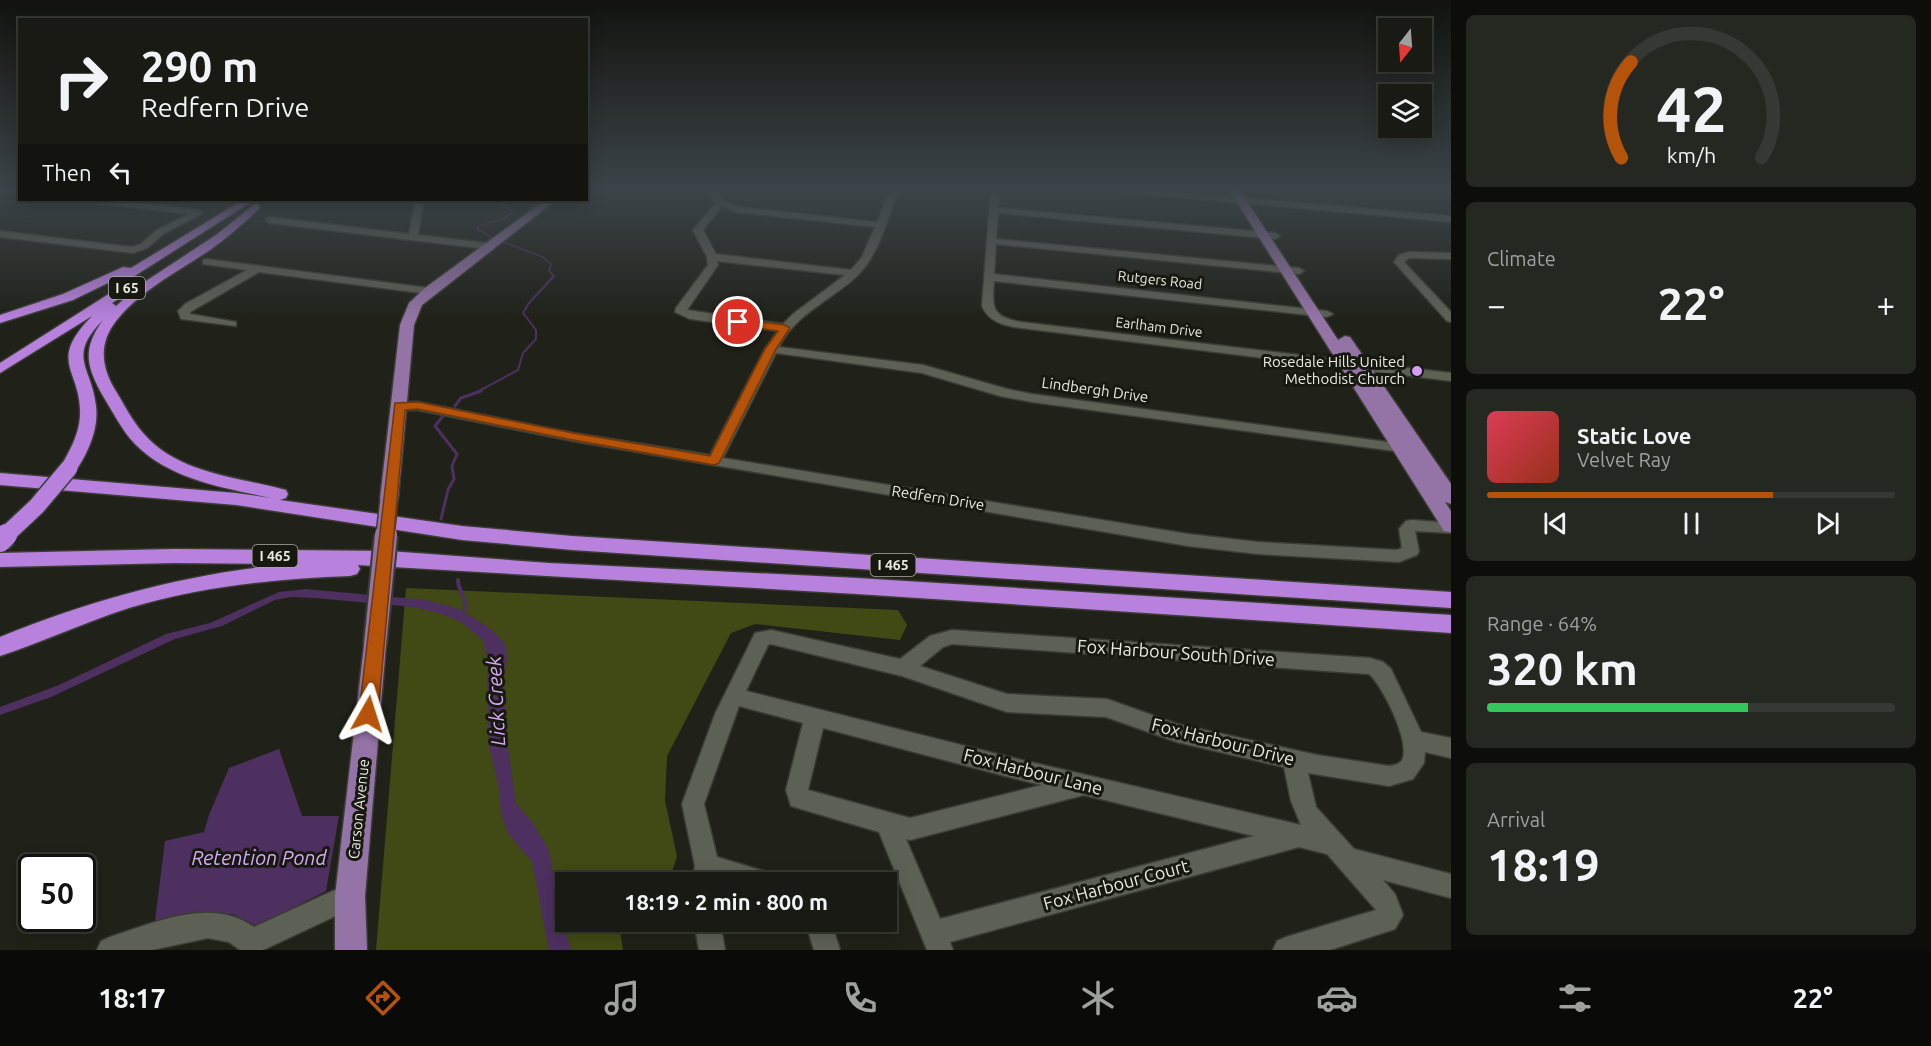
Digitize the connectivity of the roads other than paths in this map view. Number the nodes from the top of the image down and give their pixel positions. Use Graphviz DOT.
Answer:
graph roads {
  1 [pos="161,232"];
  2 [pos="193,232"];
  3 [pos="194,232"];
  4 [pos="207,232"];
  5 [pos="223,232"];
  6 [pos="226,232"];
  7 [pos="373,232"];
  8 [pos="414,232"];
  9 [pos="507,232"];
  10 [pos="699,232"];
  11 [pos="879,232"];
  12 [pos="993,232"];
  13 [pos="1240,232"];
  14 [pos="1267,232"];
  15 [pos="0,234"];
  16 [pos="1269,235"];
  17 [pos="413,237"];
  18 [pos="992,241"];
  19 [pos="488,246"];
  20 [pos="1451,256"];
  21 [pos="712,257"];
  22 [pos="206,262"];
  23 [pos="257,269"];
  24 [pos="1292,270"];
  25 [pos="854,273"];
  26 [pos="989,277"];
  27 [pos="429,291"];
  28 [pos="1320,313"];
  29 [pos="4,318"];
  30 [pos="1451,319"];
  31 [pos="232,324"];
  32 [pos="785,328"];
  33 [pos="771,349"];
  34 [pos="0,354"];
  35 [pos="1346,364"];
  36 [pos="1362,366"];
  37 [pos="0,369"];
  38 [pos="1451,377"];
  39 [pos="399,406"];
  40 [pos="1399,447"];
  41 [pos="1418,450"];
  42 [pos="714,460"];
  43 [pos="0,479"];
  44 [pos="1451,498"];
  45 [pos="337,515"];
  46 [pos="1451,527"];
  47 [pos="0,541"];
  48 [pos="0,560"];
  49 [pos="549,570"];
  50 [pos="1451,600"];
  51 [pos="1451,624"];
  52 [pos="0,647"];
  53 [pos="903,668"];
  54 [pos="733,696"];
  55 [pos="815,716"];
  56 [pos="1414,740"];
  57 [pos="1451,748"];
  58 [pos="1294,760"];
  59 [pos="1087,785"];
  60 [pos="887,822"];
  61 [pos="1299,836"];
  62 [pos="1340,852"];
  63 [pos="705,872"];
  64 [pos="1451,886"];
  65 [pos="350,896"];
  66 [pos="709,932"];
  67 [pos="821,932"];
  68 [pos="936,942"];
  69 [pos="251,946"];
  70 [pos="110,950"];
  71 [pos="351,950"];
  72 [pos="712,950"];
  73 [pos="827,950"];
  74 [pos="1286,950"];
  1 -- 15 [label="street"];
  2 -- 29 [label="highway"];
  3 -- 34 [label="highway, I 65"];
  4 -- 37 [label="highway, I 65"];
  5 -- 47 [label="highway, bridge"];
  6 -- 45 [label="highway"];
  7 -- 17 [label="street"];
  8 -- 17 [label="street"];
  9 -- 19 [label="main road, Carson Avenue"];
  10 -- 21 [label="street"];
  11 -- 25 [label="street"];
  12 -- 18 [label="street, Earlham Drive"];
  13 -- 16 [label="street"];
  14 -- 16 [label="main road"];
  16 -- 24 [label="main road"];
  17 -- 19 [label="street"];
  18 -- 24 [label="street"];
  18 -- 26 [label="street, Earlham Drive"];
  19 -- 27 [label="main road, Carson Avenue"];
  20 -- 30 [label="street"];
  21 -- 25 [label="street"];
  21 -- 32 [label="street"];
  22 -- 23 [label="street"];
  23 -- 27 [label="street"];
  23 -- 31 [label="street"];
  24 -- 28 [label="main road"];
  25 -- 32 [label="street"];
  26 -- 28 [label="street, Rutgers Road"];
  26 -- 35 [label="street, Earlham Drive"];
  27 -- 39 [label="main road, Carson Avenue"];
  28 -- 35 [label="main road"];
  28 -- 36 [label="main road"];
  32 -- 33 [label="street"];
  33 -- 40 [label="street, Lindbergh Drive"];
  33 -- 42 [label="street"];
  35 -- 36 [label="street, Earlham Drive"];
  35 -- 40 [label="main road"];
  36 -- 38 [label="street, Earlham Drive"];
  36 -- 41 [label="main road"];
  39 -- 42 [label="street, Redfern Drive"];
  39 -- 65 [label="main road, Carson Avenue, bridge"];
  40 -- 41 [label="street, Lindbergh Drive"];
  40 -- 46 [label="main road"];
  41 -- 44 [label="main road"];
  42 -- 46 [label="street, Redfern Drive"];
  43 -- 45 [label="highway, I 465"];
  45 -- 50 [label="highway, I 465"];
  48 -- 49 [label="highway, I 465"];
  49 -- 51 [label="highway, I 465"];
  49 -- 52 [label="highway"];
  53 -- 54 [label="street, Fox Harbour Drive"];
  53 -- 56 [label="street, Fox Harbour South Drive"];
  53 -- 58 [label="street, Fox Harbour Drive"];
  54 -- 55 [label="street, Fox Harbour Lane"];
  54 -- 63 [label="street"];
  55 -- 59 [label="street, Fox Harbour Lane"];
  55 -- 60 [label="street"];
  56 -- 57 [label="street"];
  56 -- 58 [label="street, Fox Harbour Drive"];
  58 -- 62 [label="street"];
  59 -- 60 [label="street"];
  59 -- 61 [label="street, Fox Harbour Lane"];
  60 -- 68 [label="street"];
  61 -- 62 [label="street, Fox Harbour Lane"];
  61 -- 68 [label="street, Fox Harbour Court"];
  62 -- 64 [label="street, Fox Harbour Lane"];
  62 -- 74 [label="street"];
  65 -- 69 [label="street"];
  65 -- 71 [label="main road, Carson Avenue"];
  66 -- 72 [label="street"];
  67 -- 73 [label="street"];
  69 -- 70 [label="street"];
}
